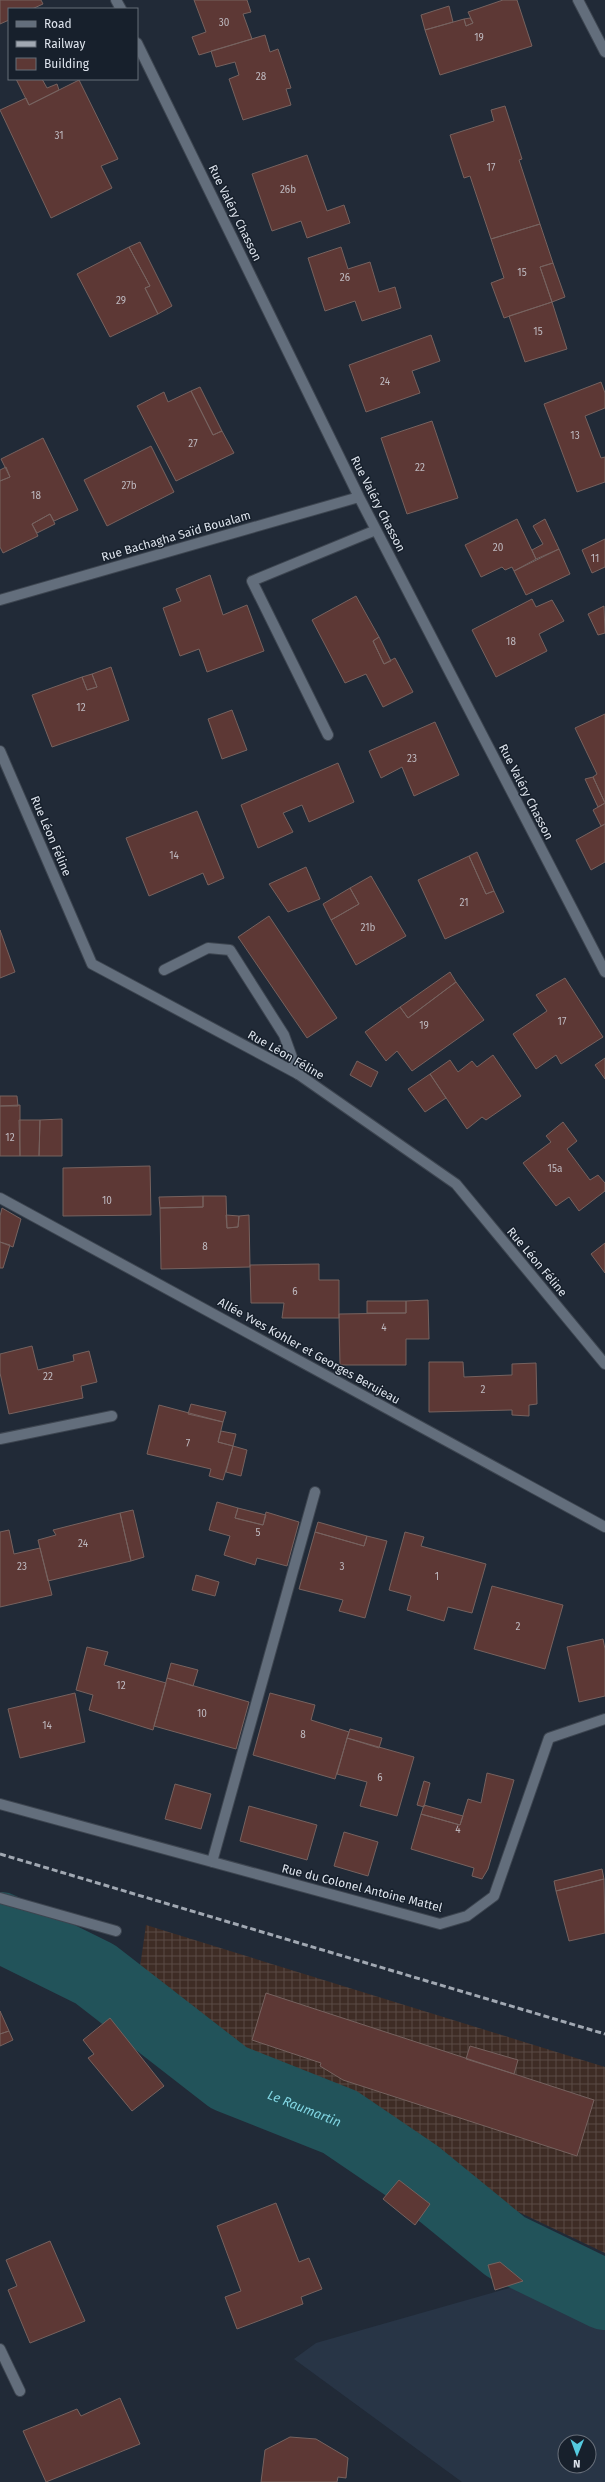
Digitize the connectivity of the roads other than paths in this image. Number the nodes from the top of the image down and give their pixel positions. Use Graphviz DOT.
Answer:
graph roads {
  1 [pos="578,0"];
  2 [pos="138,45"];
  3 [pos="605,52"];
  4 [pos="359,498"];
  5 [pos="376,530"];
  6 [pos="0,600"];
  7 [pos="328,735"];
  8 [pos="0,751"];
  9 [pos="164,970"];
  10 [pos="605,972"];
  11 [pos="298,1074"];
  12 [pos="0,1198"];
  13 [pos="605,1364"];
  14 [pos="112,1416"];
  15 [pos="0,1439"];
  16 [pos="315,1492"];
  17 [pos="605,1528"];
  18 [pos="605,1719"];
  19 [pos="0,1804"];
  20 [pos="212,1862"];
  21 [pos="0,1898"];
  22 [pos="116,1931"];
  23 [pos="0,2349"];
  24 [pos="20,2391"];
  1 -- 3 [label="street"];
  2 -- 4 [label="street, Rue Valéry Chasson"];
  4 -- 5 [label="street, Rue Valéry Chasson"];
  4 -- 6 [label="street, Rue Bachagha Saïd Boualam"];
  5 -- 7 [label="street"];
  5 -- 10 [label="street, Rue Valéry Chasson"];
  8 -- 11 [label="street, Rue Léon Féline"];
  9 -- 11 [label="street"];
  11 -- 13 [label="street, Rue Léon Féline"];
  12 -- 17 [label="street, Allée Yves Kohler et Georges Berujeau"];
  14 -- 15 [label="street"];
  16 -- 20 [label="street"];
  18 -- 20 [label="street, Rue du Colonel Antoine Mattel"];
  19 -- 20 [label="street, Rue du Colonel Antoine Mattel"];
  21 -- 22 [label="street"];
  23 -- 24 [label="street"];
}
